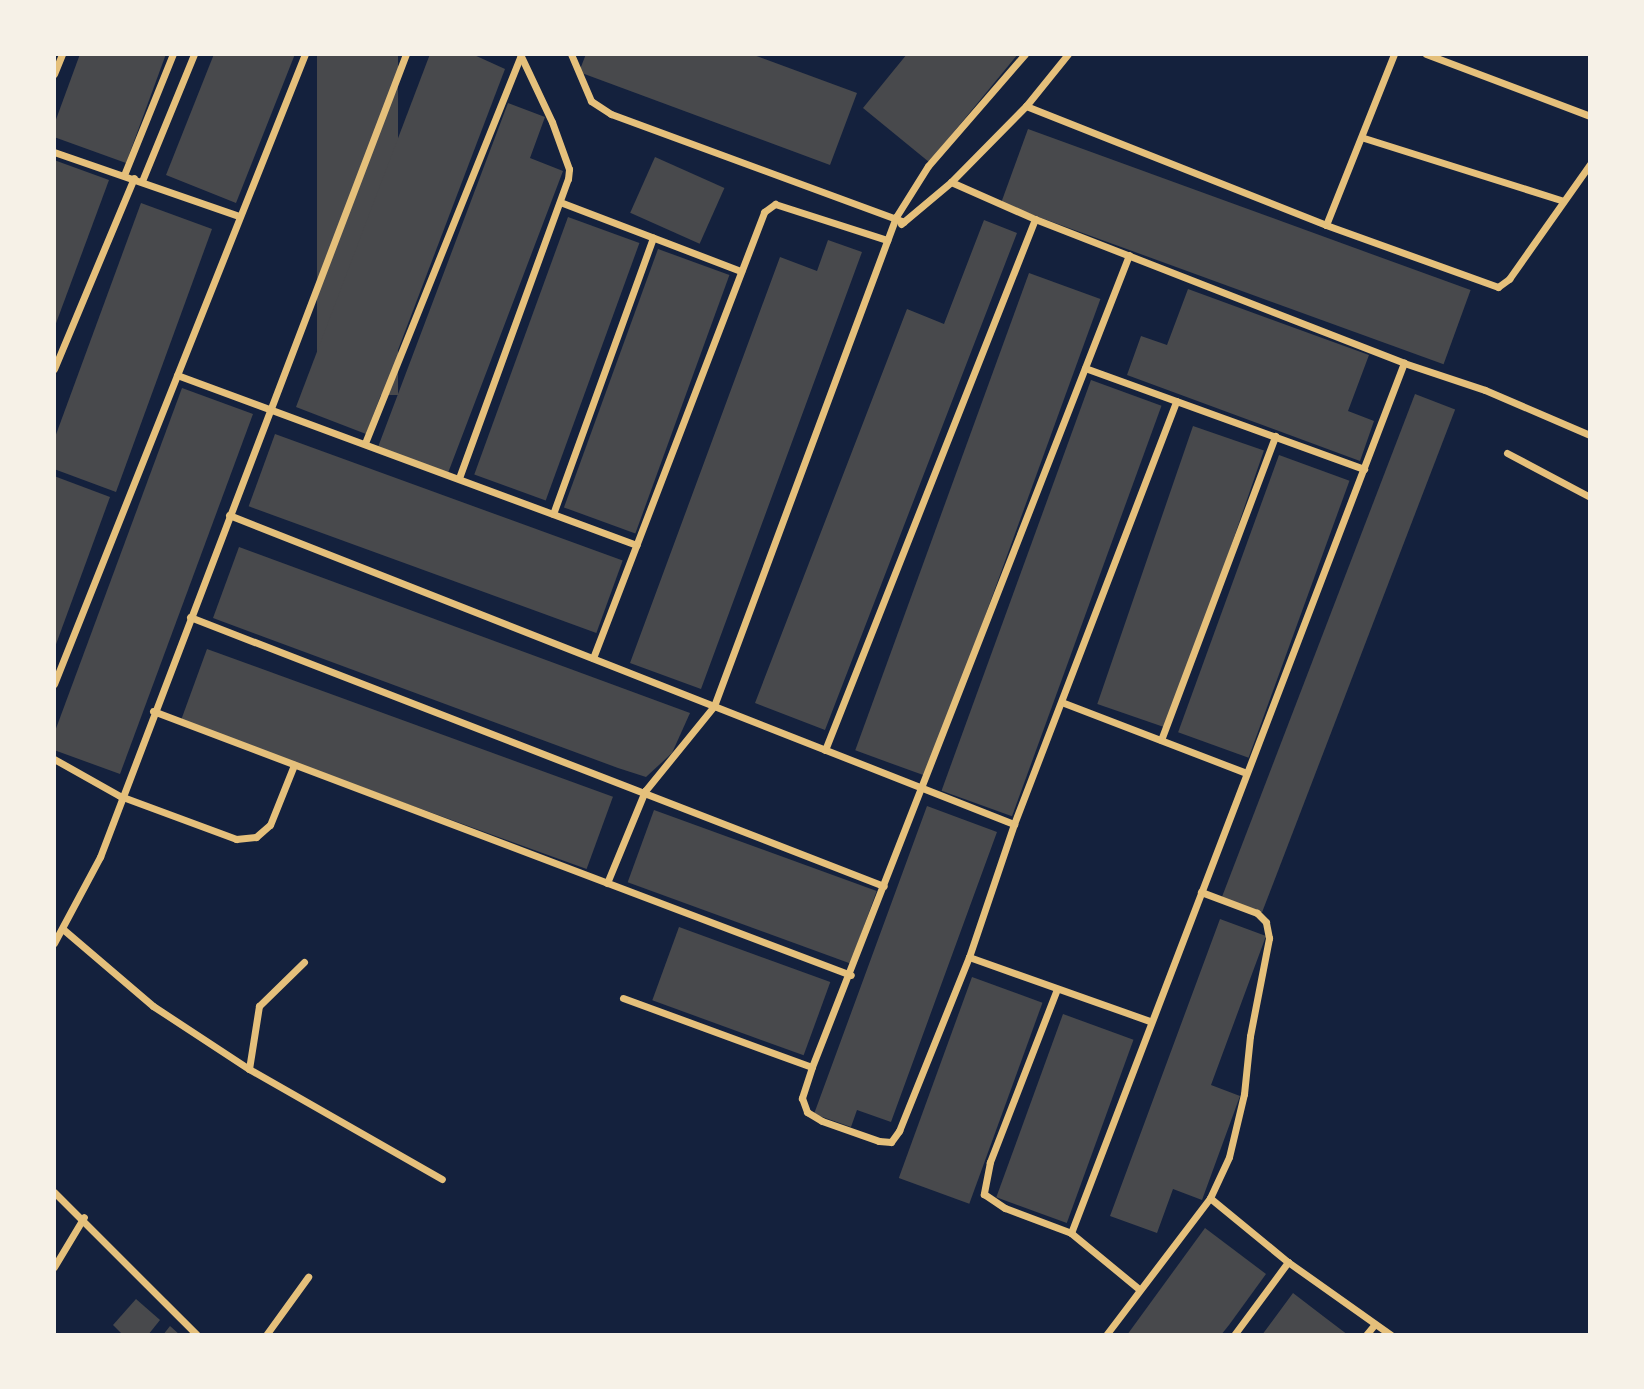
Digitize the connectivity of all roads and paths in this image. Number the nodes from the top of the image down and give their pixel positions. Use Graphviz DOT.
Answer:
graph roads {
  1 [pos="62,54"];
  2 [pos="173,54"];
  3 [pos="194,54"];
  4 [pos="305,54"];
  5 [pos="406,54"];
  6 [pos="571,54"];
  7 [pos="1026,54"];
  8 [pos="1068,54"];
  9 [pos="1394,54"];
  10 [pos="1426,54"];
  11 [pos="520,56"];
  12 [pos="54,74"];
  13 [pos="1026,106"];
  14 [pos="1590,116"];
  15 [pos="1364,138"];
  16 [pos="54,152"];
  17 [pos="1590,164"];
  18 [pos="124,175"];
  19 [pos="138,180"];
  20 [pos="951,182"];
  21 [pos="1561,200"];
  22 [pos="560,202"];
  23 [pos="239,216"];
  24 [pos="896,217"];
  25 [pos="1035,219"];
  26 [pos="904,222"];
  27 [pos="1326,225"];
  28 [pos="892,232"];
  29 [pos="653,238"];
  30 [pos="887,240"];
  31 [pos="1129,255"];
  32 [pos="741,271"];
  33 [pos="1404,363"];
  34 [pos="1085,368"];
  35 [pos="54,369"];
  36 [pos="177,375"];
  37 [pos="1175,401"];
  38 [pos="270,408"];
  39 [pos="1590,435"];
  40 [pos="1275,436"];
  41 [pos="365,443"];
  42 [pos="1507,453"];
  43 [pos="1364,469"];
  44 [pos="459,478"];
  45 [pos="1590,497"];
  46 [pos="553,514"];
  47 [pos="229,515"];
  48 [pos="637,545"];
  49 [pos="190,617"];
  50 [pos="593,658"];
  51 [pos="54,684"];
  52 [pos="1064,703"];
  53 [pos="714,706"];
  54 [pos="153,711"];
  55 [pos="1161,740"];
  56 [pos="825,750"];
  57 [pos="54,759"];
  58 [pos="294,765"];
  59 [pos="1246,773"];
  60 [pos="922,788"];
  61 [pos="645,791"];
  62 [pos="120,796"];
  63 [pos="1014,824"];
  64 [pos="607,883"];
  65 [pos="884,886"];
  66 [pos="1200,891"];
  67 [pos="64,930"];
  68 [pos="54,943"];
  69 [pos="970,957"];
  70 [pos="303,962"];
  71 [pos="851,975"];
  72 [pos="1058,989"];
  73 [pos="623,998"];
  74 [pos="1150,1021"];
  75 [pos="812,1067"];
  76 [pos="249,1069"];
  77 [pos="442,1179"];
  78 [pos="54,1192"];
  79 [pos="1210,1198"];
  80 [pos="84,1217"];
  81 [pos="1071,1233"];
  82 [pos="1287,1262"];
  83 [pos="54,1267"];
  84 [pos="308,1277"];
  85 [pos="1139,1289"];
  86 [pos="1374,1324"];
  87 [pos="197,1335"];
  88 [pos="266,1335"];
  89 [pos="1106,1335"];
  90 [pos="1234,1335"];
  91 [pos="1366,1335"];
  92 [pos="1391,1335"];
  1 -- 12 [label="street"];
  2 -- 18 [label="street"];
  3 -- 19 [label="street"];
  4 -- 23 [label="street"];
  5 -- 38 [label="street"];
  6 -- 24 [label="street"];
  7 -- 24 [label="street"];
  8 -- 13 [label="street"];
  9 -- 15 [label="street"];
  10 -- 14 [label="street"];
  11 -- 22 [label="street"];
  11 -- 41 [label="street"];
  13 -- 20 [label="street"];
  13 -- 27 [label="street"];
  15 -- 21 [label="street"];
  15 -- 27 [label="street"];
  16 -- 18 [label="street"];
  17 -- 21 [label="street"];
  18 -- 19 [label="street"];
  19 -- 23 [label="street"];
  19 -- 35 [label="street"];
  20 -- 25 [label="street"];
  20 -- 26 [label="street"];
  21 -- 27 [label="street"];
  22 -- 29 [label="street"];
  22 -- 44 [label="street"];
  23 -- 36 [label="street"];
  24 -- 26 [label="street"];
  24 -- 28 [label="street"];
  25 -- 31 [label="street"];
  25 -- 56 [label="street"];
  26 -- 28 [label="street"];
  28 -- 30 [label="street"];
  29 -- 32 [label="street"];
  29 -- 46 [label="street"];
  30 -- 32 [label="street"];
  30 -- 53 [label="street"];
  31 -- 33 [label="street"];
  31 -- 34 [label="street"];
  32 -- 48 [label="street"];
  33 -- 39 [label="street"];
  33 -- 43 [label="street"];
  34 -- 37 [label="street"];
  34 -- 60 [label="street"];
  36 -- 38 [label="street"];
  36 -- 51 [label="street"];
  37 -- 40 [label="street"];
  37 -- 52 [label="street"];
  38 -- 41 [label="street"];
  38 -- 47 [label="street"];
  40 -- 43 [label="street"];
  40 -- 55 [label="street"];
  41 -- 44 [label="street"];
  42 -- 45 [label="street"];
  43 -- 59 [label="street"];
  44 -- 46 [label="street"];
  46 -- 48 [label="street"];
  47 -- 49 [label="street"];
  47 -- 50 [label="street"];
  48 -- 50 [label="street"];
  49 -- 54 [label="street"];
  49 -- 61 [label="street"];
  50 -- 53 [label="street"];
  52 -- 55 [label="street"];
  52 -- 63 [label="street"];
  53 -- 56 [label="street"];
  53 -- 61 [label="street"];
  54 -- 58 [label="street"];
  54 -- 62 [label="street"];
  55 -- 59 [label="street"];
  56 -- 60 [label="street"];
  57 -- 62 [label="street"];
  58 -- 62 [label="street"];
  58 -- 64 [label="street"];
  59 -- 66 [label="street"];
  60 -- 63 [label="street"];
  60 -- 65 [label="street"];
  61 -- 64 [label="street"];
  61 -- 65 [label="street"];
  62 -- 67 [label="street"];
  63 -- 69 [label="street"];
  64 -- 71 [label="street"];
  65 -- 71 [label="street"];
  66 -- 74 [label="street"];
  66 -- 79 [label="street"];
  67 -- 68 [label="street"];
  67 -- 76 [label="street"];
  69 -- 72 [label="street"];
  69 -- 75 [label="street"];
  70 -- 76 [label="street"];
  71 -- 75 [label="street"];
  72 -- 74 [label="street"];
  72 -- 81 [label="street"];
  73 -- 75 [label="street"];
  74 -- 81 [label="street"];
  76 -- 77 [label="street"];
  78 -- 80 [label="street"];
  79 -- 82 [label="street"];
  79 -- 85 [label="street"];
  80 -- 83 [label="street"];
  80 -- 87 [label="street"];
  81 -- 85 [label="street"];
  82 -- 86 [label="street"];
  82 -- 90 [label="street"];
  84 -- 88 [label="street"];
  85 -- 89 [label="street"];
  86 -- 91 [label="street"];
  86 -- 92 [label="street"];
}
